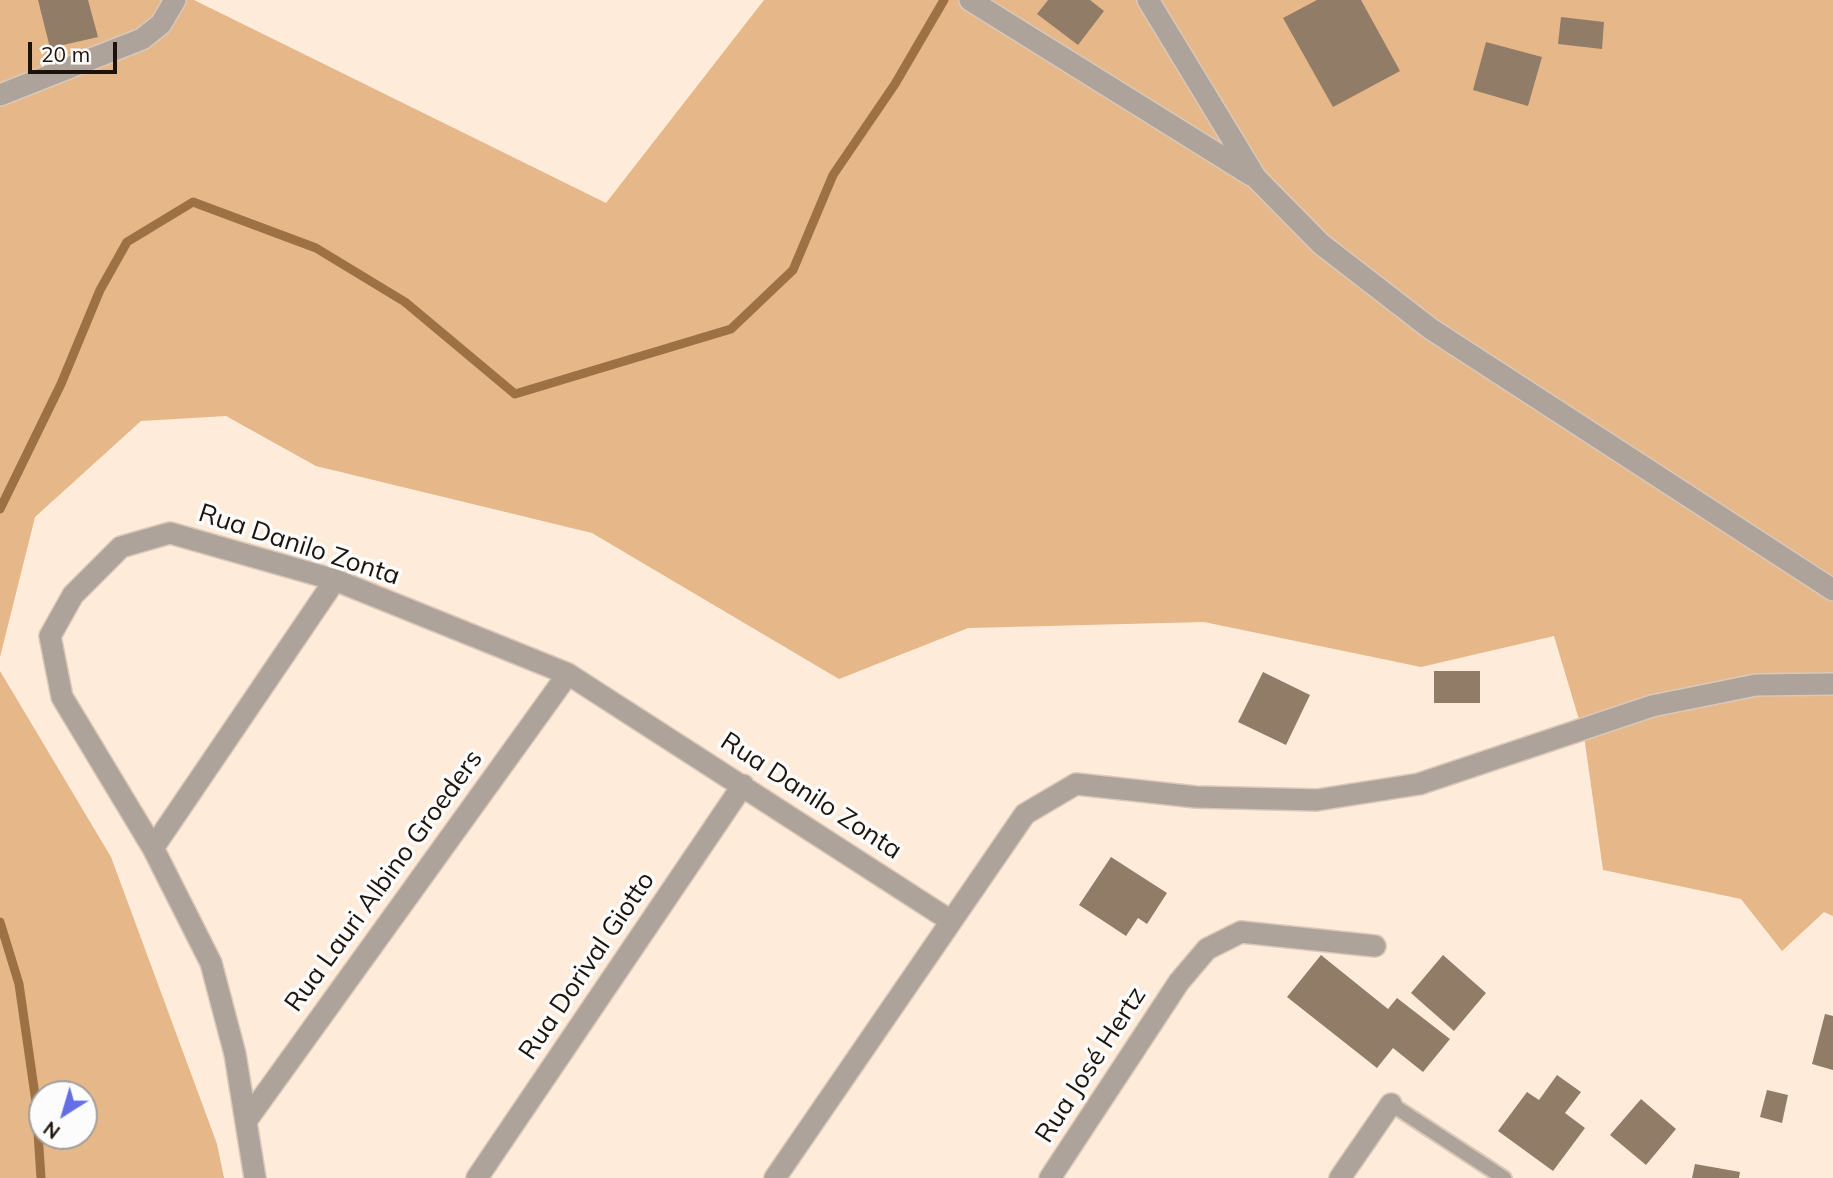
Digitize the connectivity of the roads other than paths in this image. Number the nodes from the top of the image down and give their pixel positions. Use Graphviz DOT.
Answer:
graph roads {
  1 [pos="175,0"];
  2 [pos="970,0"];
  3 [pos="1148,0"];
  4 [pos="0,95"];
  5 [pos="1256,178"];
  6 [pos="335,580"];
  7 [pos="1833,590"];
  8 [pos="568,674"];
  9 [pos="1833,684"];
  10 [pos="743,785"];
  11 [pos="153,848"];
  12 [pos="951,921"];
  13 [pos="1375,946"];
  14 [pos="1391,1104"];
  15 [pos="246,1121"];
  16 [pos="255,1178"];
  17 [pos="477,1178"];
  18 [pos="775,1178"];
  19 [pos="1050,1178"];
  20 [pos="1340,1178"];
  21 [pos="1504,1178"];
  1 -- 4 [label="street"];
  2 -- 5 [label="street"];
  3 -- 5 [label="street"];
  5 -- 7 [label="street"];
  6 -- 8 [label="street, Rua Danilo Zonta"];
  6 -- 11 [label="street"];
  6 -- 11 [label="street, Rua Danilo Zonta"];
  8 -- 10 [label="street, Rua Danilo Zonta"];
  8 -- 15 [label="street, Rua Lauri Albino Groeders"];
  9 -- 12 [label="street"];
  10 -- 12 [label="street, Rua Danilo Zonta"];
  10 -- 17 [label="street, Rua Dorival Giotto"];
  11 -- 15 [label="street, Rua Danilo Zonta"];
  12 -- 18 [label="street"];
  13 -- 19 [label="street, Rua José Hertz"];
  14 -- 20 [label="street"];
  14 -- 21 [label="lane"];
  15 -- 16 [label="street, Rua Danilo Zonta"];
}
